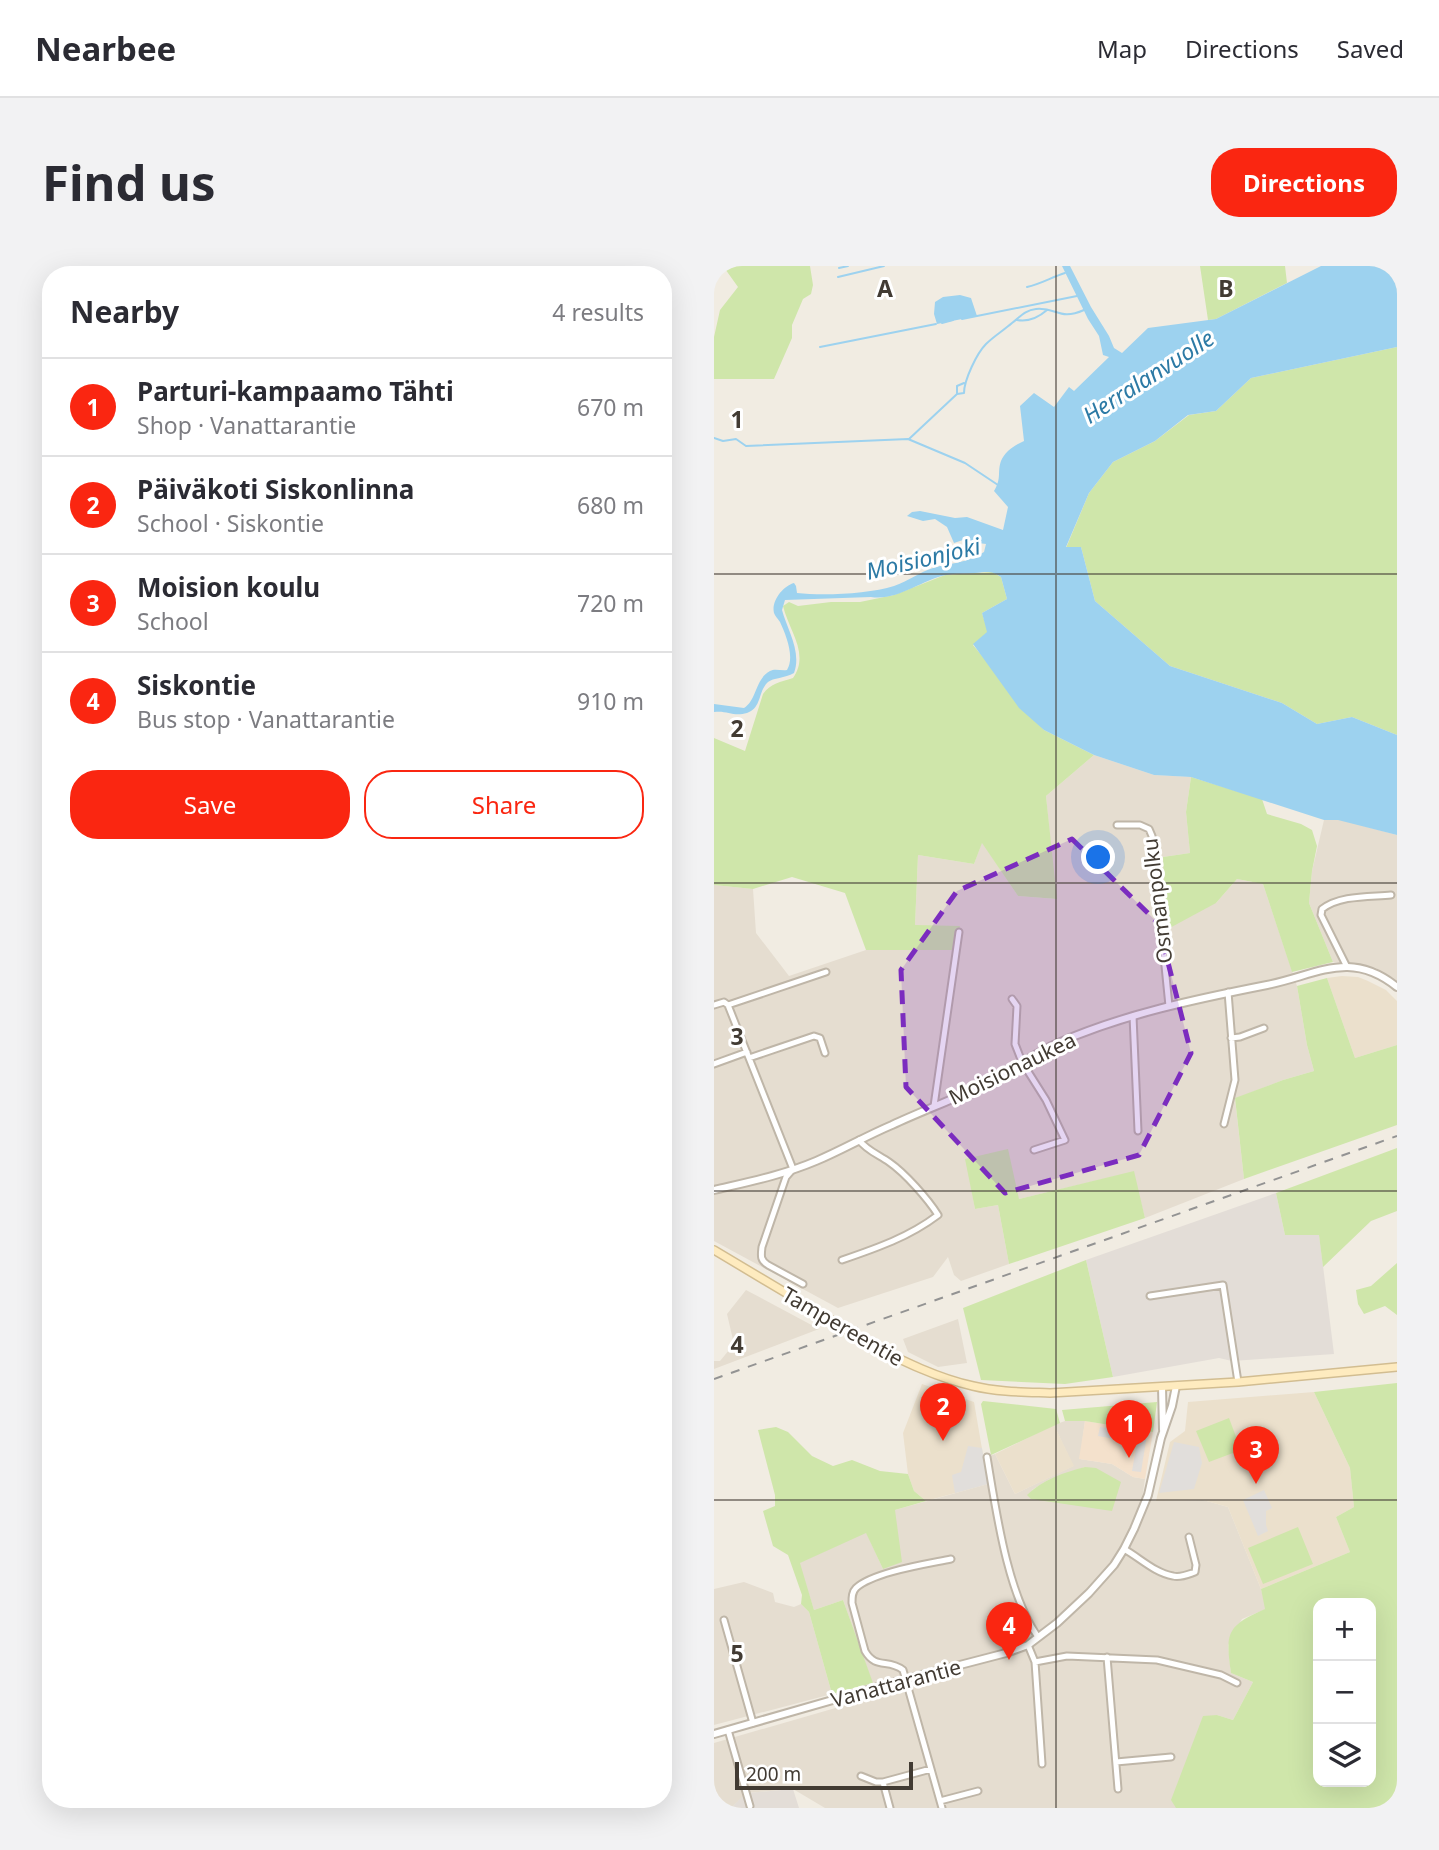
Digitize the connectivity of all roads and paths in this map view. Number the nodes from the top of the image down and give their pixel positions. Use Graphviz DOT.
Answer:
graph roads {
  1 [pos="1117,825"];
  2 [pos="1391,895"];
  3 [pos="959,932"];
  4 [pos="1347,967"];
  5 [pos="826,972"];
  6 [pos="1397,987"];
  7 [pos="1228,992"];
  8 [pos="1012,999"];
  9 [pos="714,1005"];
  10 [pos="728,1005"];
  11 [pos="1169,1006"];
  12 [pos="1133,1016"];
  13 [pos="1264,1028"];
  14 [pos="1231,1038"];
  15 [pos="825,1053"];
  16 [pos="748,1055"];
  17 [pos="1021,1062"];
  18 [pos="714,1064"];
  19 [pos="934,1106"];
  20 [pos="1224,1124"];
  21 [pos="1138,1131"];
  22 [pos="859,1139"];
  23 [pos="1034,1150"];
  24 [pos="793,1169"];
  25 [pos="714,1190"];
  26 [pos="714,1250"];
  27 [pos="842,1260"];
  28 [pos="803,1284"];
  29 [pos="1150,1296"];
  30 [pos="1397,1367"];
  31 [pos="1238,1382"];
  32 [pos="1176,1386"];
  33 [pos="1162,1387"];
  34 [pos="1163,1432"];
  35 [pos="988,1457"];
  36 [pos="1189,1537"];
  37 [pos="1124,1549"];
  38 [pos="951,1559"];
  39 [pos="724,1620"];
  40 [pos="1038,1637"];
  41 [pos="1028,1645"];
  42 [pos="1107,1657"];
  43 [pos="1035,1662"];
  44 [pos="906,1679"];
  45 [pos="1237,1683"];
  46 [pos="753,1723"];
  47 [pos="728,1730"];
  48 [pos="714,1734"];
  49 [pos="1171,1757"];
  50 [pos="1116,1762"];
  51 [pos="1042,1764"];
  52 [pos="931,1769"];
  53 [pos="861,1776"];
  54 [pos="883,1782"];
  55 [pos="1118,1789"];
  56 [pos="978,1791"];
  57 [pos="941,1805"];
  58 [pos="750,1806"];
  59 [pos="890,1808"];
  1 -- 11 [label="street, Osmanpolku"];
  2 -- 4 [label="street"];
  3 -- 19 [label="street"];
  4 -- 6 [label="street, Moisionaukea"];
  4 -- 7 [label="street, Moisionaukea"];
  5 -- 10 [label="street"];
  7 -- 11 [label="street, Moisionaukea"];
  7 -- 14 [label="street"];
  8 -- 17 [label="street"];
  9 -- 10 [label="street"];
  10 -- 16 [label="street"];
  11 -- 12 [label="street, Moisionaukea"];
  12 -- 17 [label="street, Moisionaukea"];
  12 -- 21 [label="street"];
  13 -- 14 [label="street"];
  14 -- 20 [label="street"];
  15 -- 16 [label="street"];
  16 -- 18 [label="street"];
  16 -- 24 [label="street"];
  17 -- 19 [label="street, Moisionaukea"];
  17 -- 23 [label="street"];
  19 -- 22 [label="street, Moisionaukea"];
  22 -- 24 [label="street, Moisionaukea"];
  22 -- 27 [label="street"];
  24 -- 25 [label="street, Moisionaukea"];
  24 -- 28 [label="street"];
  26 -- 33 [label="main road, Tampereentie, bridge"];
  29 -- 31 [label="street"];
  30 -- 31 [label="main road, Tampereentie"];
  31 -- 32 [label="main road, Tampereentie"];
  32 -- 33 [label="main road, Tampereentie"];
  32 -- 34 [label="street, Vanattarantie"];
  33 -- 34 [label="street, Vanattarantie"];
  34 -- 37 [label="street, Vanattarantie"];
  35 -- 40 [label="street"];
  36 -- 37 [label="street"];
  37 -- 40 [label="street, Vanattarantie"];
  38 -- 44 [label="street"];
  39 -- 46 [label="street"];
  40 -- 41 [label="street, Vanattarantie"];
  41 -- 43 [label="street"];
  41 -- 44 [label="street, Vanattarantie"];
  42 -- 43 [label="street"];
  42 -- 45 [label="street"];
  42 -- 50 [label="street"];
  43 -- 51 [label="street"];
  44 -- 46 [label="street, Vanattarantie"];
  44 -- 52 [label="street"];
  46 -- 47 [label="street, Vanattarantie"];
  47 -- 48 [label="street, Vanattarantie"];
  47 -- 58 [label="street"];
  49 -- 50 [label="street"];
  50 -- 55 [label="street"];
  52 -- 54 [label="street"];
  52 -- 57 [label="street"];
  53 -- 54 [label="street"];
  54 -- 59 [label="street"];
  56 -- 57 [label="street"];
}
